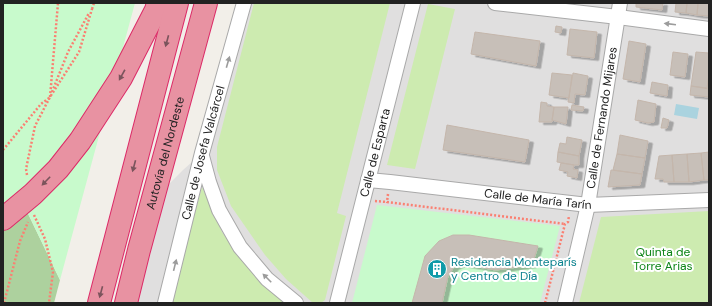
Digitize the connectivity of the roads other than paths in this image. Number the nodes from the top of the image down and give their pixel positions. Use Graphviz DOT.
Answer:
graph roads {
  1 [pos="158,3"];
  2 [pos="177,3"];
  3 [pos="206,3"];
  4 [pos="244,3"];
  5 [pos="413,3"];
  6 [pos="495,3"];
  7 [pos="620,3"];
  8 [pos="618,17"];
  9 [pos="709,29"];
  10 [pos="202,153"];
  11 [pos="368,180"];
  12 [pos="709,200"];
  13 [pos="588,204"];
  14 [pos="3,219"];
  15 [pos="140,250"];
  16 [pos="98,303"];
  17 [pos="126,303"];
  18 [pos="137,303"];
  19 [pos="165,303"];
  20 [pos="296,303"];
  21 [pos="337,303"];
  22 [pos="565,303"];
  1 -- 14 [label="highway, one-way"];
  2 -- 16 [label="highway, one-way"];
  3 -- 15 [label="highway, Autovía del Nordeste"];
  10 -- 4 [label="street, Calle de Josefa Valcárcel, one-way"];
  5 -- 11 [label="street, Calle de Esparta"];
  6 -- 8 [label="street"];
  7 -- 8 [label="street, Calle de Fernando Mijares"];
  9 -- 8 [label="street, one-way"];
  8 -- 13 [label="street, Calle de Fernando Mijares"];
  19 -- 10 [label="street, Calle de Josefa Valcárcel, one-way"];
  20 -- 10 [label="street, one-way"];
  11 -- 13 [label="street, Calle de María Tarín"];
  11 -- 21 [label="street, Calle de Esparta"];
  12 -- 13 [label="street, Calle de María Tarín"];
  13 -- 22 [label="street, Calle de Fernando Mijares"];
  15 -- 17 [label="highway, Autovía del Nordeste"];
  15 -- 18 [label="highway"];
}
